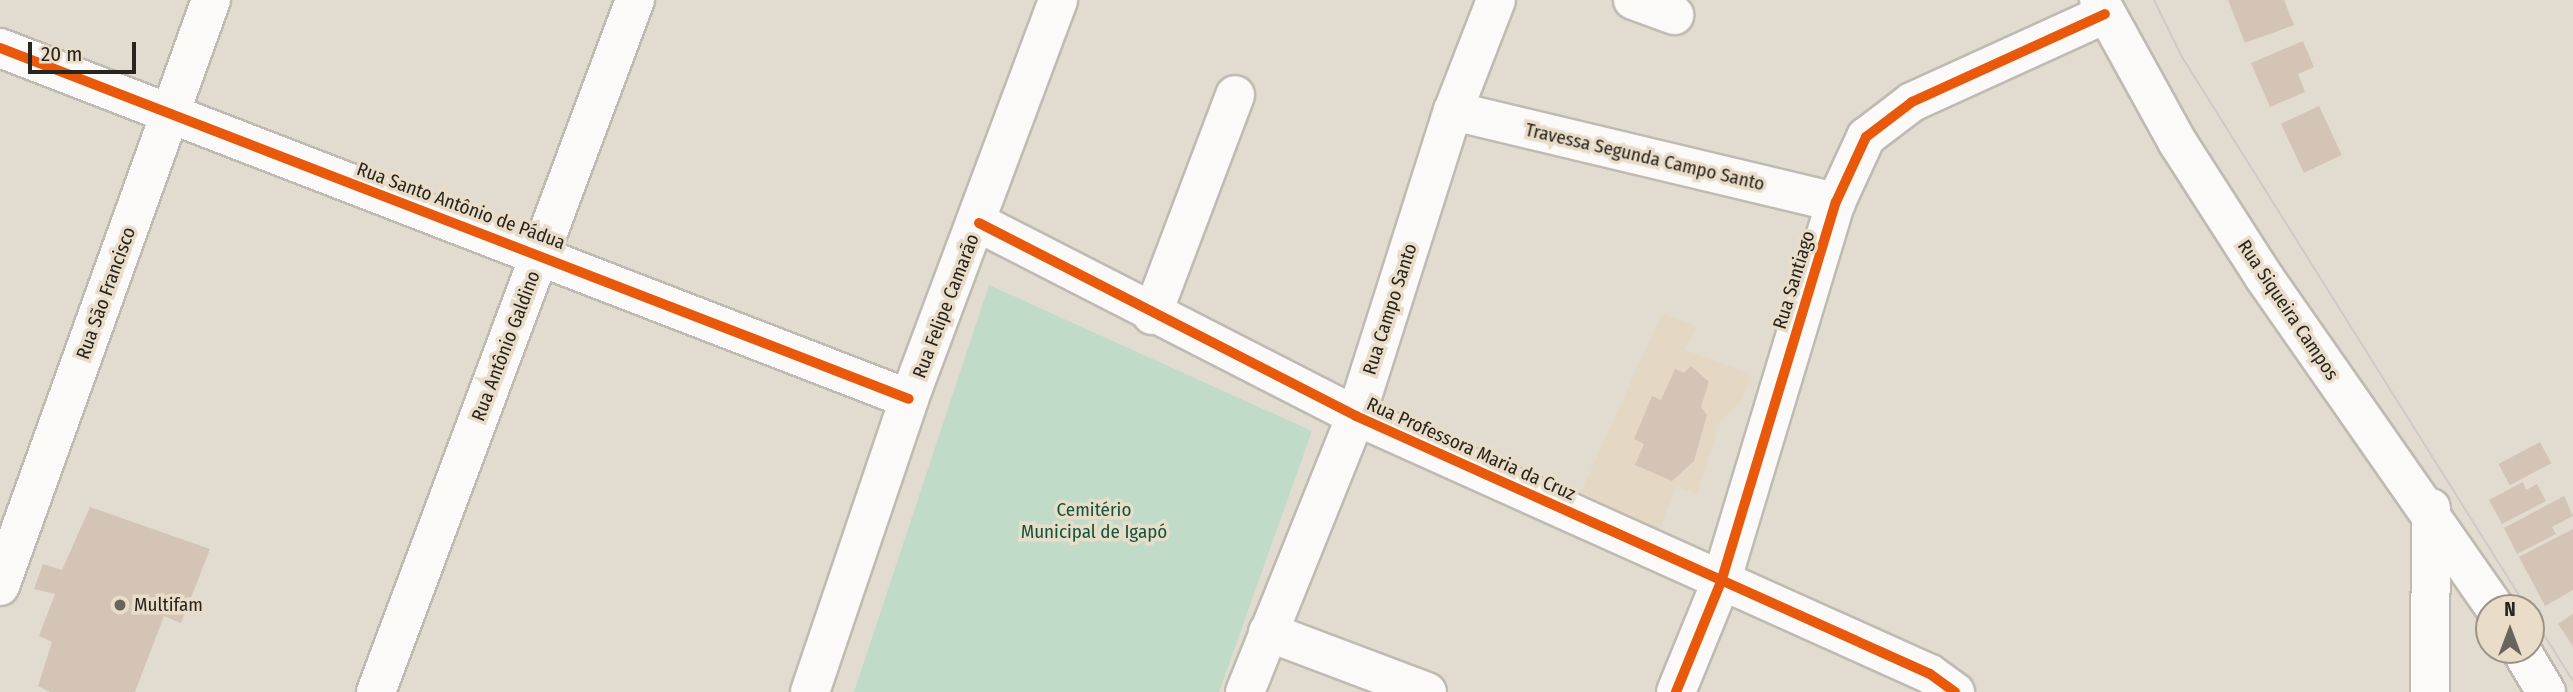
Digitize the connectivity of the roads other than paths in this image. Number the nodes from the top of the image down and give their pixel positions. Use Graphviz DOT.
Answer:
graph roads {
  1 [pos="211,0"];
  2 [pos="635,0"];
  3 [pos="1058,0"];
  4 [pos="1496,0"];
  5 [pos="1633,0"];
  6 [pos="2102,7"];
  7 [pos="1674,15"];
  8 [pos="0,48"];
  9 [pos="1235,95"];
  10 [pos="1453,111"];
  11 [pos="170,117"];
  12 [pos="1836,202"];
  13 [pos="979,223"];
  14 [pos="541,254"];
  15 [pos="1152,315"];
  16 [pos="909,400"];
  17 [pos="1356,416"];
  18 [pos="2431,508"];
  19 [pos="1721,582"];
  20 [pos="0,586"];
  21 [pos="2486,594"];
  22 [pos="1268,632"];
  23 [pos="2529,664"];
  24 [pos="376,692"];
  25 [pos="810,692"];
  26 [pos="1245,692"];
  27 [pos="1427,692"];
  28 [pos="1676,692"];
  29 [pos="1955,692"];
  30 [pos="2430,692"];
  31 [pos="2546,692"];
  1 -- 11 [label="street, Rua São Francisco"];
  2 -- 14 [label="street, Rua Antônio Galdino"];
  3 -- 13 [label="street, Rua Felipe Camarão"];
  4 -- 10 [label="street, Rua Campo Santo"];
  5 -- 7 [label="street"];
  6 -- 12 [label="street, Rua Santiago"];
  6 -- 18 [label="street, Rua Siqueira Campos"];
  8 -- 11 [label="street, Rua Santo Antônio de Pádua"];
  9 -- 15 [label="street"];
  10 -- 12 [label="street, Travessa Segunda Campo Santo"];
  10 -- 17 [label="street, Rua Campo Santo"];
  11 -- 14 [label="street, Rua Santo Antônio de Pádua"];
  11 -- 20 [label="street, Rua São Francisco"];
  12 -- 19 [label="street, Rua Santiago"];
  13 -- 15 [label="street, Rua Professora Maria da Cruz"];
  13 -- 16 [label="street, Rua Felipe Camarão"];
  14 -- 16 [label="street, Rua Santo Antônio de Pádua"];
  14 -- 24 [label="street, Rua Antônio Galdino"];
  15 -- 17 [label="street, Rua Professora Maria da Cruz"];
  16 -- 25 [label="street, Rua Felipe Camarão"];
  17 -- 19 [label="street, Rua Professora Maria da Cruz"];
  17 -- 22 [label="street, Rua Campo Santo"];
  18 -- 21 [label="street, Rua Siqueira Campos"];
  18 -- 30 [label="street"];
  19 -- 28 [label="street, Rua Santiago"];
  19 -- 29 [label="street, Rua Professora Maria da Cruz"];
  22 -- 26 [label="street, Rua Campo Santo"];
  22 -- 27 [label="street"];
  23 -- 31 [label="street"];
}
